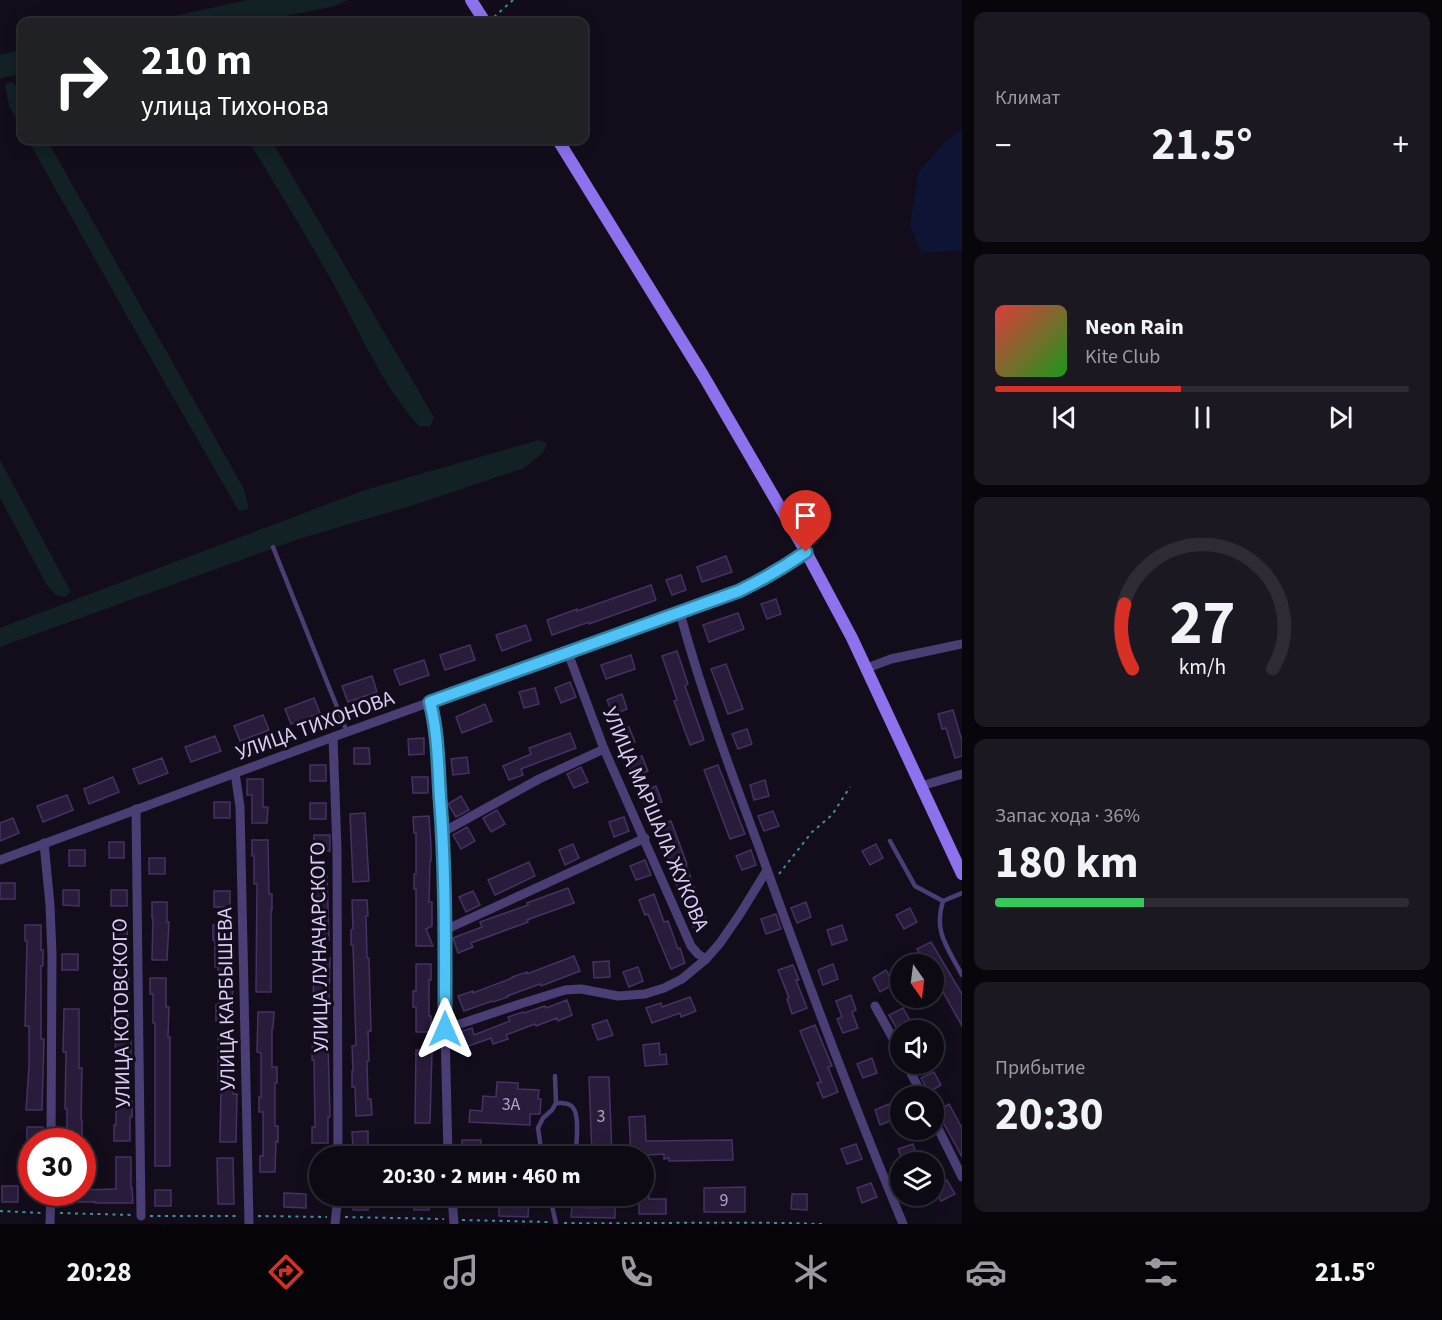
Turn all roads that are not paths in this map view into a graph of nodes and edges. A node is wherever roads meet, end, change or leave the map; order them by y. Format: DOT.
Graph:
graph roads {
  1 [pos="471,0"];
  2 [pos="483,18"];
  3 [pos="560,144"];
  4 [pos="273,547"];
  5 [pos="806,552"];
  6 [pos="680,613"];
  7 [pos="962,644"];
  8 [pos="568,653"];
  9 [pos="867,668"];
  10 [pos="430,702"];
  11 [pos="347,732"];
  12 [pos="333,737"];
  13 [pos="604,749"];
  14 [pos="235,773"];
  15 [pos="962,774"];
  16 [pos="921,786"];
  17 [pos="136,809"];
  18 [pos="443,832"];
  19 [pos="645,838"];
  20 [pos="890,841"];
  21 [pos="44,843"];
  22 [pos="0,860"];
  23 [pos="767,870"];
  24 [pos="962,874"];
  25 [pos="962,893"];
  26 [pos="943,901"];
  27 [pos="445,930"];
  28 [pos="706,959"];
  29 [pos="962,975"];
  30 [pos="875,1006"];
  31 [pos="445,1029"];
  32 [pos="890,1033"];
  33 [pos="555,1076"];
  34 [pos="556,1103"];
  35 [pos="51,1128"];
  36 [pos="944,1140"];
  37 [pos="339,1146"];
  38 [pos="448,1146"];
  39 [pos="541,1146"];
  40 [pos="576,1146"];
  41 [pos="962,1177"];
  42 [pos="51,1206"];
  43 [pos="337,1206"];
  44 [pos="453,1206"];
  45 [pos="552,1206"];
  46 [pos="141,1216"];
  47 [pos="249,1220"];
  48 [pos="336,1221"];
  49 [pos="454,1222"];
  50 [pos="556,1223"];
  51 [pos="50,1224"];
  52 [pos="903,1224"];
  1 -- 2 [label="main road"];
  3 -- 5 [label="main road"];
  4 -- 11 [label="lane"];
  5 -- 6 [label="street, УЛИЦА ТИХОНОВА"];
  5 -- 9 [label="main road"];
  6 -- 8 [label="street, УЛИЦА ТИХОНОВА"];
  6 -- 23 [label="street"];
  7 -- 9 [label="street"];
  8 -- 10 [label="street, УЛИЦА ТИХОНОВА"];
  8 -- 13 [label="street, УЛИЦА МАРШАЛА ЖУКОВА"];
  9 -- 16 [label="main road"];
  10 -- 11 [label="street, УЛИЦА ТИХОНОВА"];
  10 -- 18 [label="street"];
  11 -- 12 [label="street, УЛИЦА ТИХОНОВА"];
  12 -- 14 [label="street, УЛИЦА ТИХОНОВА"];
  12 -- 37 [label="street, УЛИЦА ЛУНАЧАРСКОГО"];
  13 -- 18 [label="street"];
  13 -- 19 [label="street, УЛИЦА МАРШАЛА ЖУКОВА"];
  14 -- 17 [label="street, УЛИЦА ТИХОНОВА"];
  14 -- 47 [label="street, УЛИЦА КАРБЫШЕВА"];
  15 -- 16 [label="street"];
  16 -- 24 [label="main road"];
  17 -- 21 [label="street, УЛИЦА ТИХОНОВА"];
  17 -- 46 [label="street, УЛИЦА КОТОВСКОГО"];
  18 -- 27 [label="street"];
  19 -- 27 [label="street"];
  19 -- 28 [label="street, УЛИЦА МАРШАЛА ЖУКОВА"];
  20 -- 26 [label="lane"];
  21 -- 22 [label="street, УЛИЦА ТИХОНОВА"];
  21 -- 35 [label="street"];
  23 -- 28 [label="street, УЛИЦА МАРШАЛА ЖУКОВА"];
  23 -- 52 [label="street"];
  25 -- 26 [label="lane"];
  26 -- 29 [label="lane"];
  27 -- 31 [label="street"];
  28 -- 31 [label="street"];
  30 -- 32 [label="street"];
  31 -- 38 [label="street"];
  33 -- 34 [label="lane"];
  34 -- 39 [label="lane"];
  34 -- 40 [label="lane"];
  36 -- 41 [label="street"];
  42 -- 51 [label="street"];
  43 -- 48 [label="street"];
  44 -- 49 [label="street"];
  45 -- 50 [label="lane"];
}
